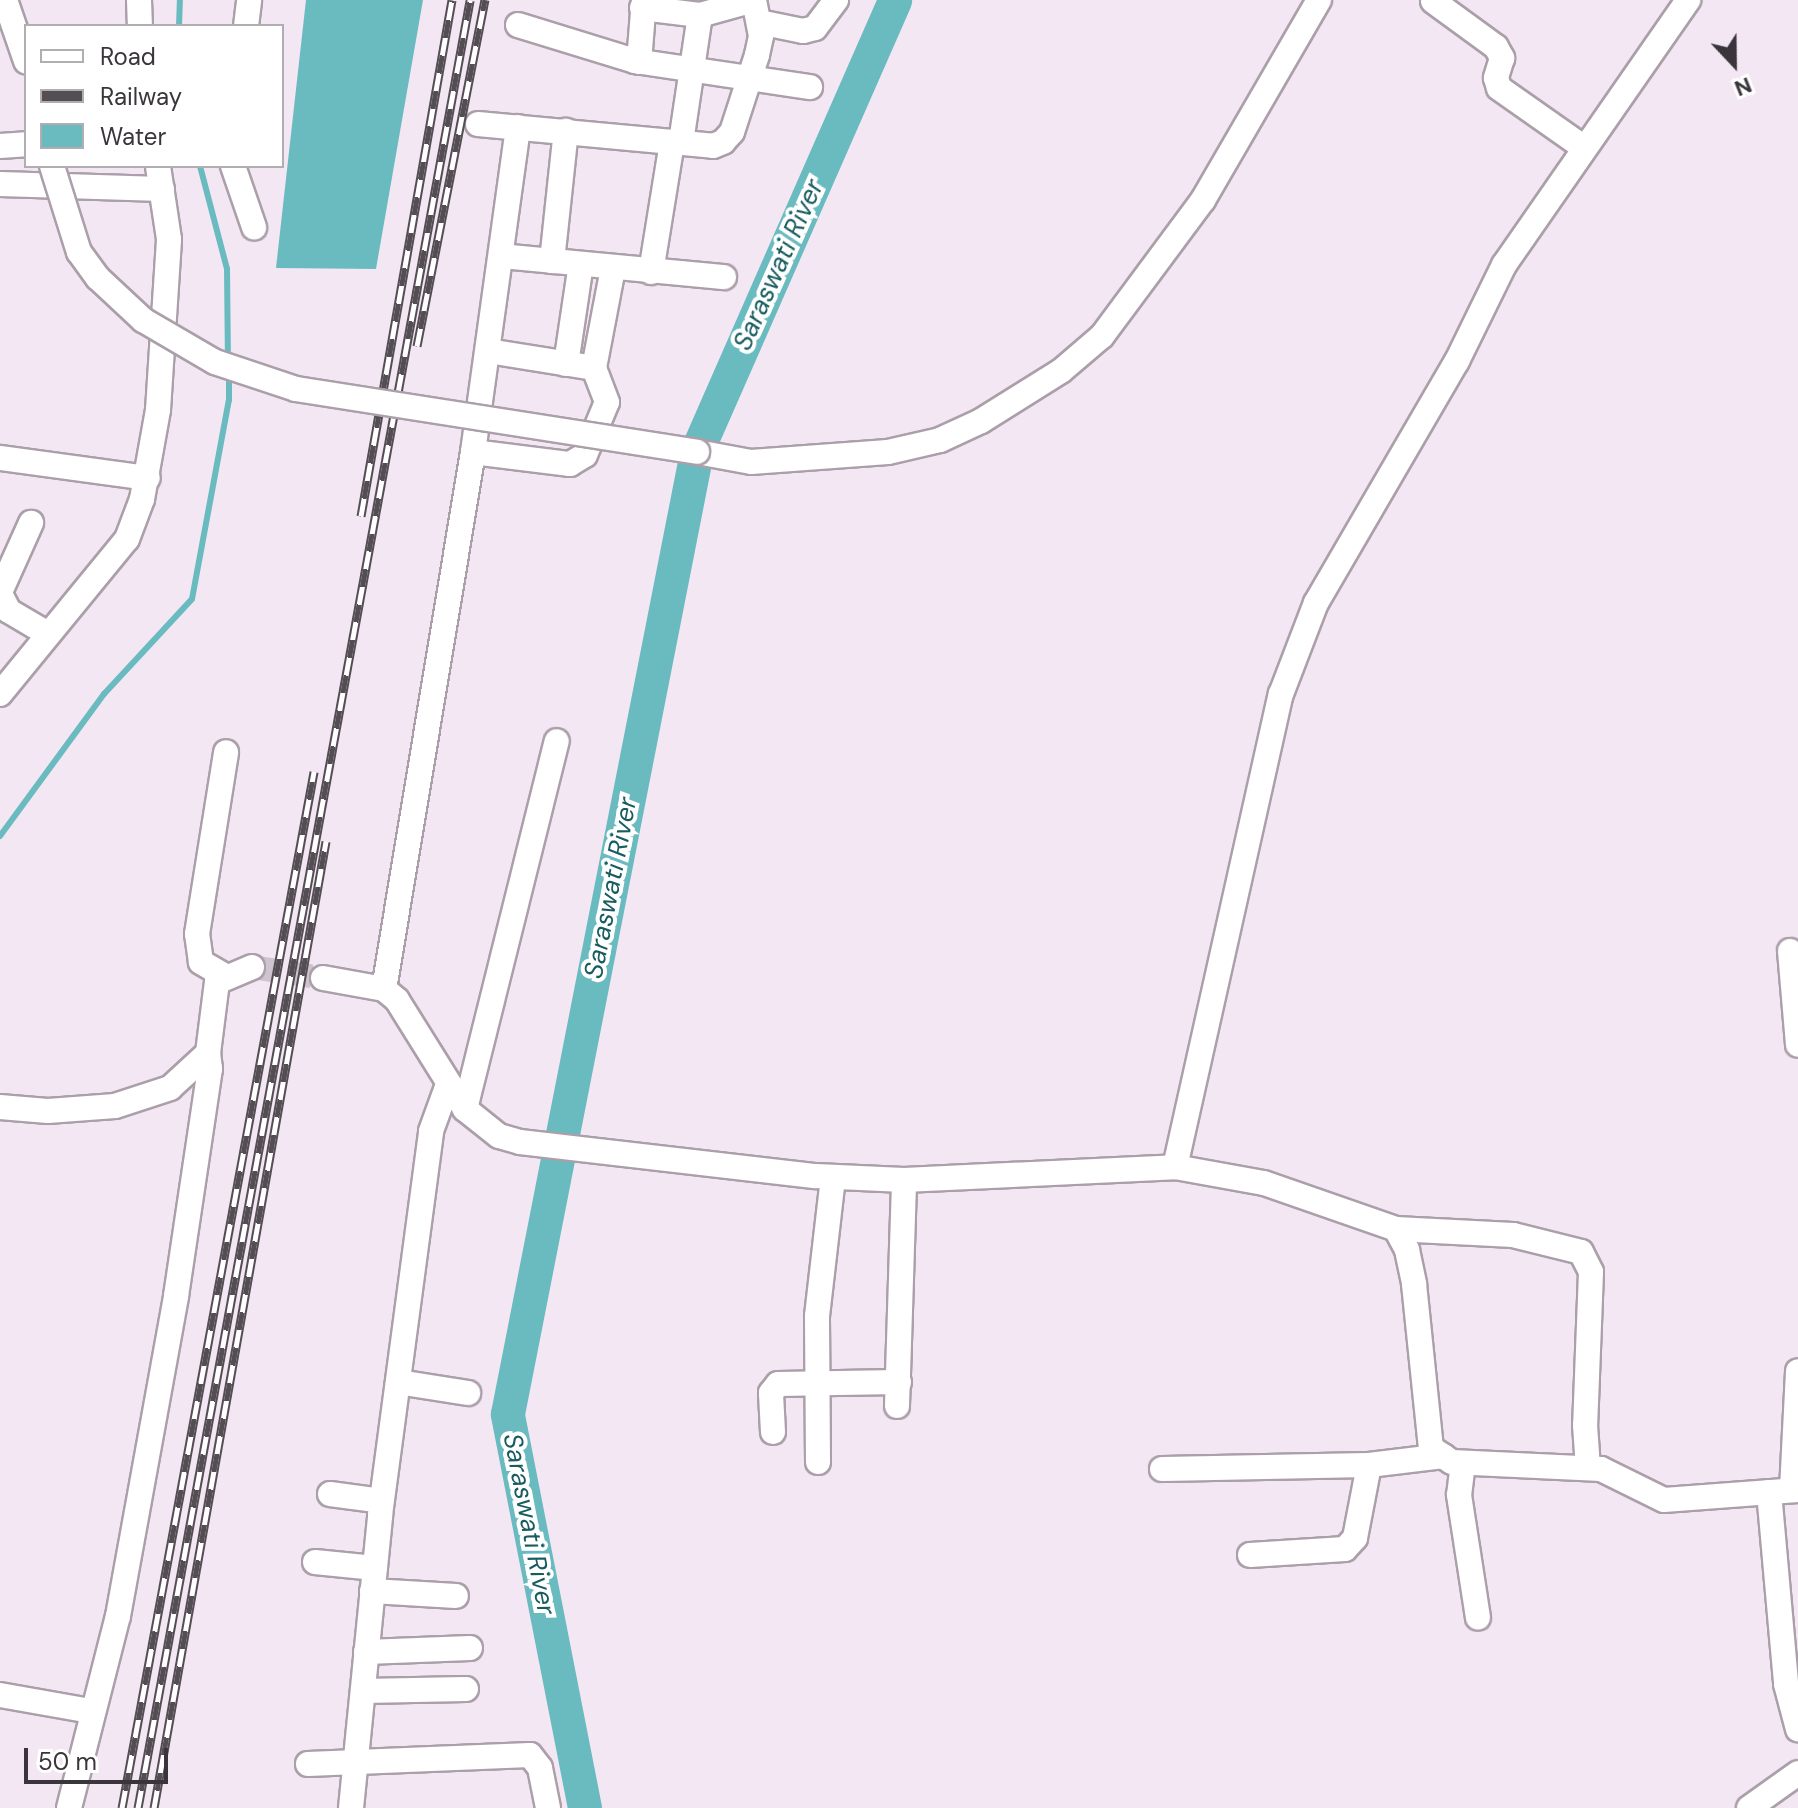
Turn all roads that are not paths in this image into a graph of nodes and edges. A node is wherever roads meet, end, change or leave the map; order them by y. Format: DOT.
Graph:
graph roads {
  1 [pos="5,0"];
  2 [pos="139,0"];
  3 [pos="249,0"];
  4 [pos="836,0"];
  5 [pos="1319,0"];
  6 [pos="1688,0"];
  7 [pos="1433,1"];
  8 [pos="643,4"];
  9 [pos="756,7"];
  10 [pos="700,15"];
  11 [pos="140,24"];
  12 [pos="246,24"];
  13 [pos="518,25"];
  14 [pos="24,55"];
  15 [pos="639,62"];
  16 [pos="694,70"];
  17 [pos="748,77"];
  18 [pos="810,87"];
  19 [pos="478,124"];
  20 [pos="518,127"];
  21 [pos="566,131"];
  22 [pos="677,142"];
  23 [pos="24,144"];
  24 [pos="0,146"];
  25 [pos="1583,147"];
  26 [pos="53,168"];
  27 [pos="234,168"];
  28 [pos="160,177"];
  29 [pos="0,184"];
  30 [pos="254,227"];
  31 [pos="501,256"];
  32 [pos="552,261"];
  33 [pos="581,264"];
  34 [pos="613,268"];
  35 [pos="651,272"];
  36 [pos="724,277"];
  37 [pos="488,351"];
  38 [pos="566,364"];
  39 [pos="594,368"];
  40 [pos="473,452"];
  41 [pos="0,458"];
  42 [pos="148,478"];
  43 [pos="31,523"];
  44 [pos="0,593"];
  45 [pos="48,634"];
  46 [pos="0,694"];
  47 [pos="557,741"];
  48 [pos="226,752"];
  49 [pos="1790,951"];
  50 [pos="252,967"];
  51 [pos="225,976"];
  52 [pos="323,978"];
  53 [pos="384,989"];
  54 [pos="1798,1045"];
  55 [pos="208,1053"];
  56 [pos="447,1087"];
  57 [pos="0,1107"];
  58 [pos="465,1109"];
  59 [pos="1175,1167"];
  60 [pos="833,1177"];
  61 [pos="904,1180"];
  62 [pos="1396,1229"];
  63 [pos="1798,1371"];
  64 [pos="398,1382"];
  65 [pos="899,1382"];
  66 [pos="817,1384"];
  67 [pos="468,1393"];
  68 [pos="897,1406"];
  69 [pos="773,1432"];
  70 [pos="1453,1460"];
  71 [pos="818,1462"];
  72 [pos="1369,1465"];
  73 [pos="1588,1468"];
  74 [pos="1162,1469"];
  75 [pos="1786,1491"];
  76 [pos="330,1494"];
  77 [pos="382,1501"];
  78 [pos="1250,1555"];
  79 [pos="315,1562"];
  80 [pos="373,1579"];
  81 [pos="456,1596"];
  82 [pos="1478,1618"];
  83 [pos="470,1648"];
  84 [pos="366,1652"];
  85 [pos="466,1689"];
  86 [pos="363,1691"];
  87 [pos="0,1695"];
  88 [pos="91,1711"];
  89 [pos="1798,1729"];
  90 [pos="358,1761"];
  91 [pos="308,1764"];
  92 [pos="1798,1773"];
  93 [pos="69,1808"];
  94 [pos="351,1808"];
  95 [pos="548,1808"];
  96 [pos="1749,1808"];
  1 -- 14 [label="street"];
  2 -- 11 [label="street"];
  3 -- 12 [label="street"];
  4 -- 9 [label="street"];
  5 -- 26 [label="street, bridge"];
  6 -- 25 [label="street"];
  7 -- 25 [label="street"];
  8 -- 10 [label="street"];
  8 -- 15 [label="street"];
  9 -- 10 [label="street"];
  9 -- 17 [label="street"];
  10 -- 16 [label="street"];
  13 -- 15 [label="street"];
  15 -- 16 [label="street"];
  16 -- 17 [label="street"];
  16 -- 22 [label="street"];
  17 -- 18 [label="street"];
  17 -- 22 [label="street"];
  19 -- 20 [label="street"];
  20 -- 21 [label="street"];
  20 -- 31 [label="street"];
  21 -- 22 [label="street"];
  21 -- 32 [label="street"];
  22 -- 35 [label="street"];
  23 -- 24 [label="street"];
  25 -- 59 [label="street"];
  27 -- 30 [label="street"];
  28 -- 29 [label="street"];
  28 -- 42 [label="street"];
  31 -- 32 [label="street"];
  31 -- 37 [label="street"];
  32 -- 33 [label="street"];
  33 -- 34 [label="street"];
  33 -- 38 [label="street"];
  34 -- 35 [label="street"];
  34 -- 39 [label="street"];
  35 -- 36 [label="street"];
  37 -- 38 [label="street"];
  37 -- 40 [label="street"];
  38 -- 39 [label="street"];
  39 -- 40 [label="street"];
  40 -- 53 [label="street"];
  41 -- 42 [label="street"];
  42 -- 45 [label="street"];
  43 -- 44 [label="street"];
  44 -- 45 [label="street"];
  45 -- 46 [label="street"];
  47 -- 58 [label="street"];
  48 -- 51 [label="street"];
  49 -- 54 [label="street"];
  50 -- 51 [label="street"];
  51 -- 55 [label="street"];
  52 -- 53 [label="street"];
  53 -- 56 [label="street"];
  55 -- 57 [label="street"];
  55 -- 88 [label="street"];
  56 -- 58 [label="street"];
  56 -- 64 [label="street"];
  58 -- 60 [label="street"];
  59 -- 61 [label="street"];
  59 -- 62 [label="street"];
  60 -- 61 [label="street"];
  60 -- 66 [label="street"];
  61 -- 65 [label="street"];
  62 -- 70 [label="street"];
  62 -- 73 [label="street"];
  63 -- 75 [label="street"];
  64 -- 67 [label="street"];
  64 -- 77 [label="street"];
  65 -- 66 [label="street"];
  65 -- 68 [label="street"];
  66 -- 69 [label="street"];
  66 -- 71 [label="street"];
  70 -- 72 [label="street"];
  70 -- 73 [label="street"];
  70 -- 82 [label="street"];
  72 -- 74 [label="street"];
  72 -- 78 [label="street"];
  73 -- 75 [label="street"];
  75 -- 89 [label="street"];
  76 -- 77 [label="street"];
  77 -- 80 [label="street"];
  79 -- 80 [label="street"];
  80 -- 81 [label="street"];
  80 -- 84 [label="street"];
  83 -- 84 [label="street"];
  84 -- 86 [label="street"];
  85 -- 86 [label="street"];
  86 -- 90 [label="street"];
  87 -- 88 [label="street"];
  88 -- 93 [label="street"];
  90 -- 91 [label="street"];
  90 -- 94 [label="street"];
  90 -- 95 [label="street"];
  92 -- 96 [label="street"];
}
